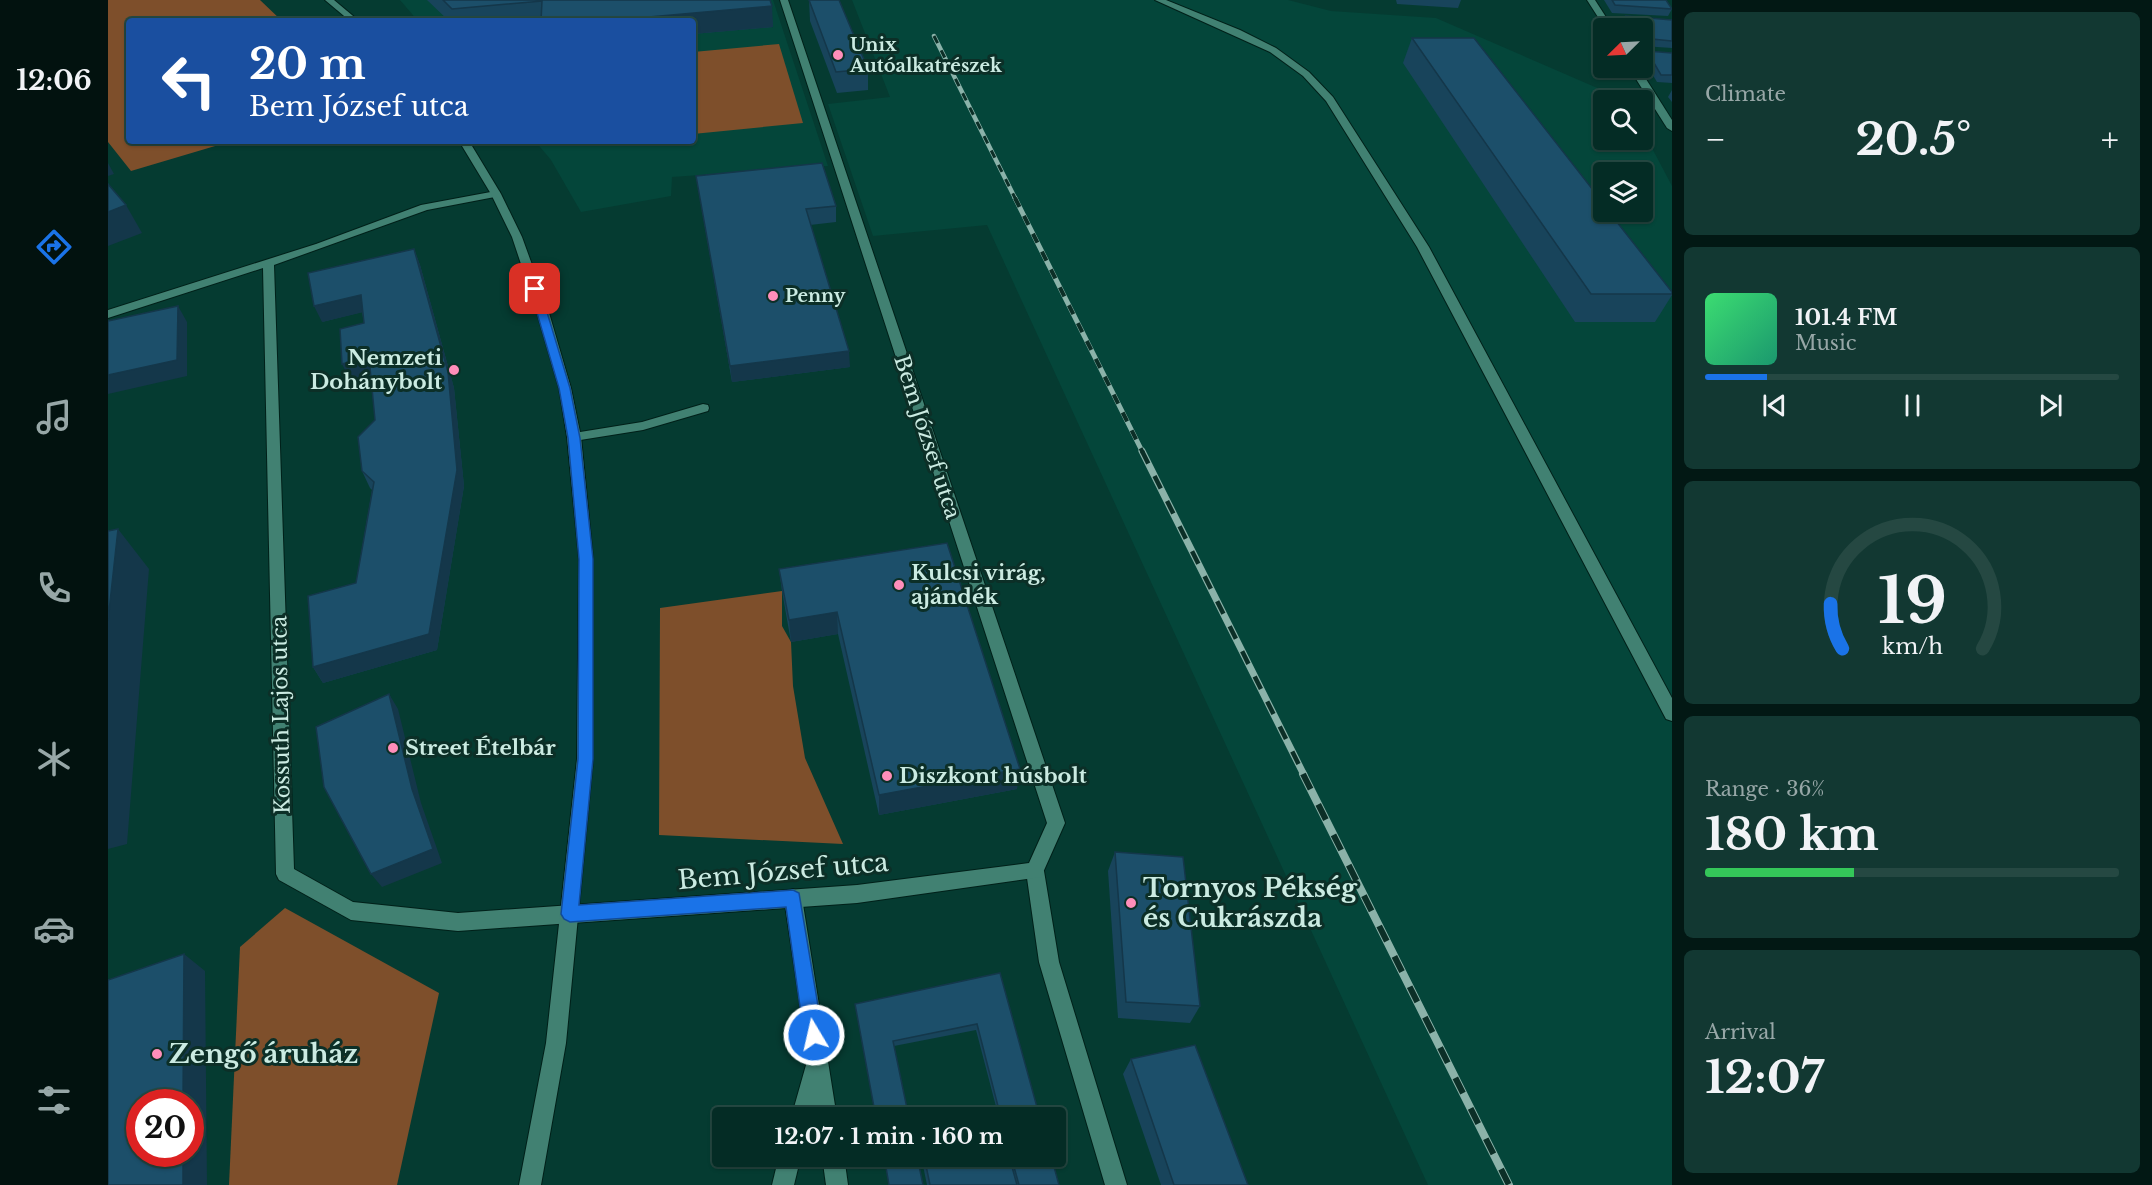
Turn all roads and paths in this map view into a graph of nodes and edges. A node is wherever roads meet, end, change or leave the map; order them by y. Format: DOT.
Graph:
graph roads {
  1 [pos="329,0"];
  2 [pos="784,0"];
  3 [pos="1158,0"];
  4 [pos="1591,0"];
  5 [pos="351,18"];
  6 [pos="1603,18"];
  7 [pos="1640,78"];
  8 [pos="1672,128"];
  9 [pos="466,144"];
  10 [pos="496,194"];
  11 [pos="268,261"];
  12 [pos="108,314"];
  13 [pos="704,408"];
  14 [pos="574,438"];
  15 [pos="1672,714"];
  16 [pos="1035,871"];
  17 [pos="793,898"];
  18 [pos="570,914"];
  19 [pos="817,1057"];
  20 [pos="804,1107"];
  21 [pos="825,1107"];
  22 [pos="787,1167"];
  23 [pos="835,1167"];
  24 [pos="530,1185"];
  25 [pos="783,1185"];
  26 [pos="837,1185"];
  27 [pos="1116,1185"];
  1 -- 5 [label="street"];
  2 -- 16 [label="street, Bem József utca"];
  3 -- 15 [label="street"];
  4 -- 6 [label="street"];
  7 -- 8 [label="street"];
  9 -- 10 [label="street"];
  10 -- 11 [label="street"];
  10 -- 14 [label="street"];
  11 -- 12 [label="street"];
  11 -- 18 [label="street, Kossuth Lajos utca"];
  13 -- 14 [label="street"];
  14 -- 18 [label="street"];
  16 -- 17 [label="street, Bem József utca"];
  16 -- 27 [label="street"];
  17 -- 18 [label="street, Bem József utca"];
  17 -- 19 [label="street"];
  18 -- 24 [label="street"];
  19 -- 20 [label="street"];
  19 -- 21 [label="street"];
  22 -- 25 [label="street"];
  23 -- 26 [label="street"];
}
